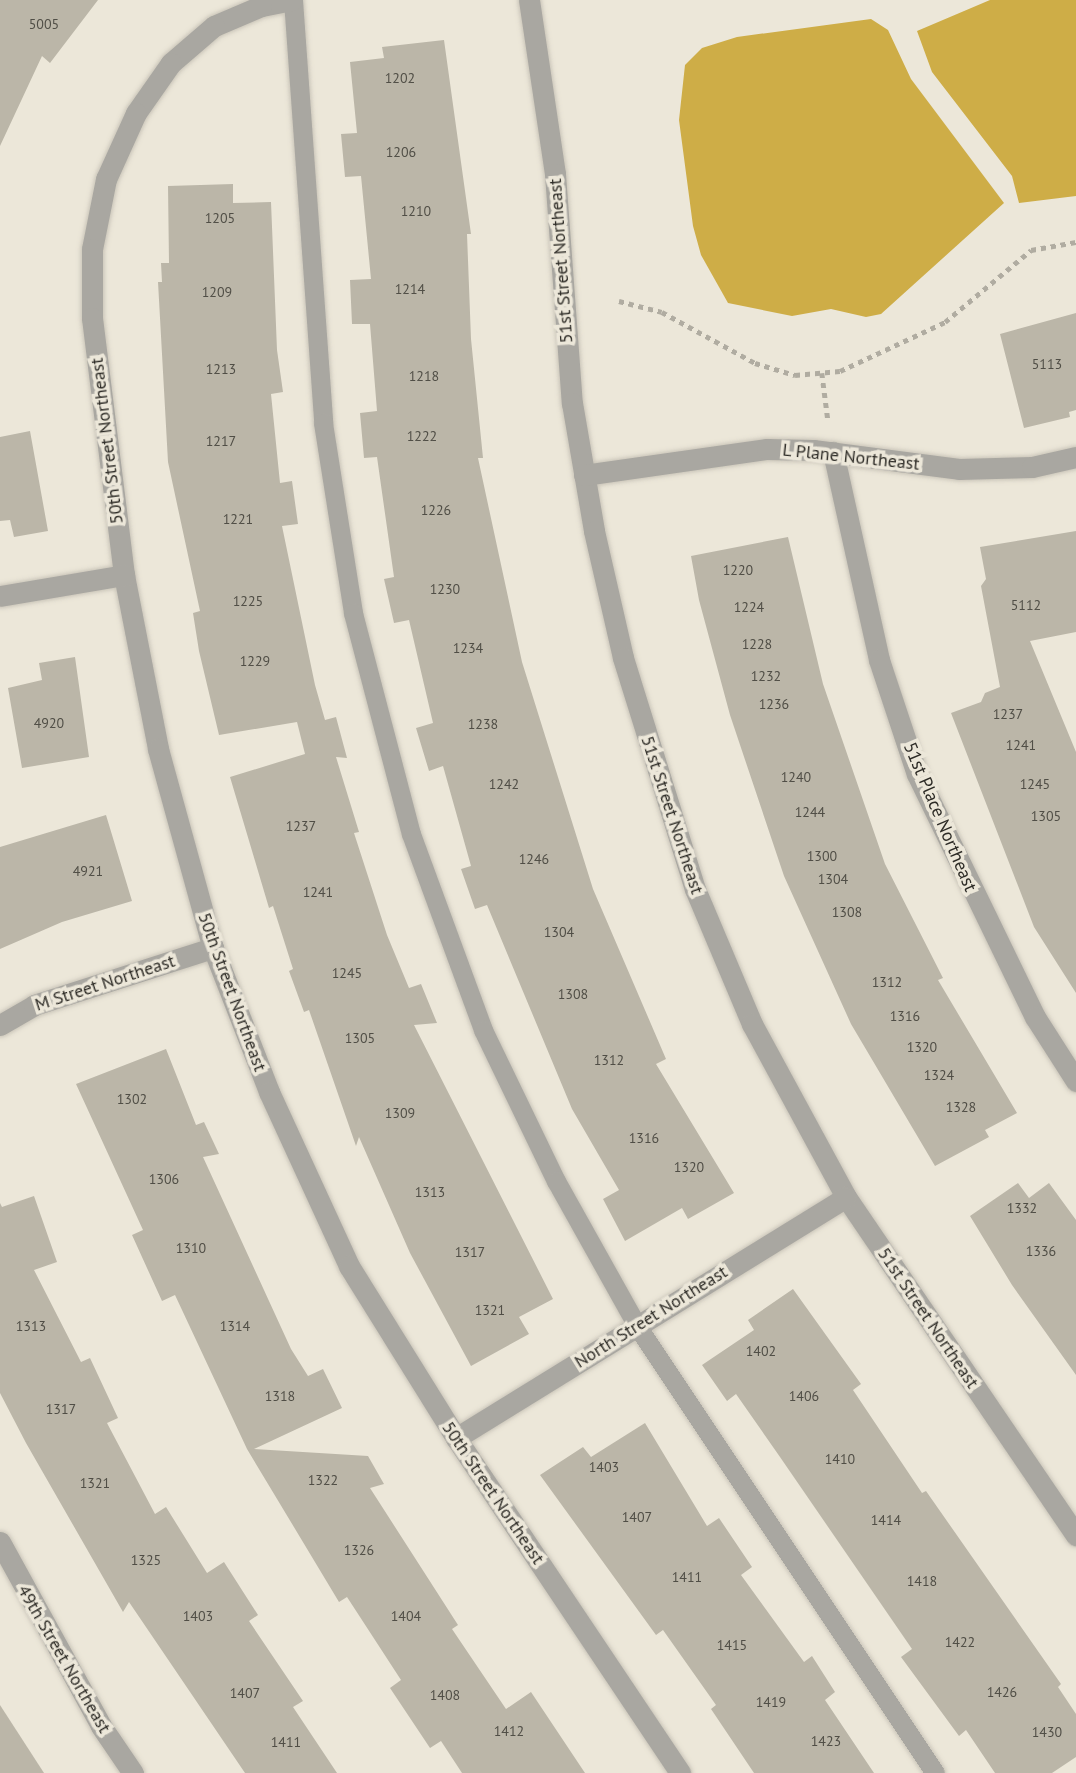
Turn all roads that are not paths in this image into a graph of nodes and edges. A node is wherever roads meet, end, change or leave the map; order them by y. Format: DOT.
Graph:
graph roads {
  1 [pos="292,0"];
  2 [pos="529,0"];
  3 [pos="833,452"];
  4 [pos="1076,457"];
  5 [pos="584,475"];
  6 [pos="124,575"];
  7 [pos="0,596"];
  8 [pos="213,948"];
  9 [pos="0,1025"];
  10 [pos="1076,1081"];
  11 [pos="846,1196"];
  12 [pos="637,1326"];
  13 [pos="456,1438"];
  14 [pos="1076,1535"];
  15 [pos="0,1542"];
  16 [pos="133,1773"];
  17 [pos="680,1773"];
  18 [pos="935,1773"];
  1 -- 6 [label="street, 50th Street Northeast"];
  1 -- 12 [label="lane"];
  2 -- 5 [label="street, 51st Street Northeast"];
  3 -- 4 [label="street, L Plane Northeast"];
  3 -- 5 [label="street, L Plane Northeast"];
  3 -- 10 [label="street, 51st Place Northeast"];
  5 -- 11 [label="street, 51st Street Northeast"];
  6 -- 7 [label="street"];
  6 -- 8 [label="street, 50th Street Northeast"];
  8 -- 9 [label="street, M Street Northeast"];
  8 -- 13 [label="street, 50th Street Northeast"];
  11 -- 12 [label="street, North Street Northeast"];
  11 -- 14 [label="street, 51st Street Northeast"];
  12 -- 13 [label="street, North Street Northeast"];
  12 -- 18 [label="lane"];
  13 -- 17 [label="street, 50th Street Northeast"];
  15 -- 16 [label="street, 49th Street Northeast"];
}
